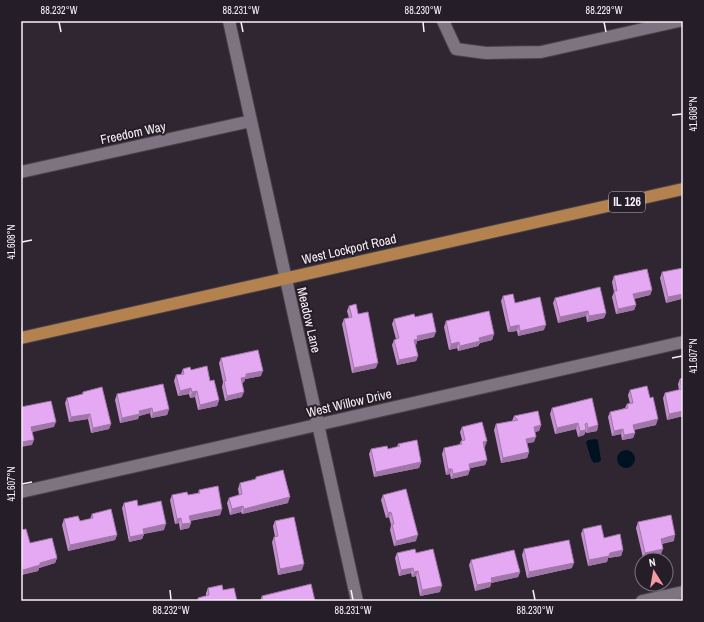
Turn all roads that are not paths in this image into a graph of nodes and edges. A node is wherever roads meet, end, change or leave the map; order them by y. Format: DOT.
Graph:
graph roads {
  1 [pos="229,21"];
  2 [pos="443,21"];
  3 [pos="679,21"];
  4 [pos="251,121"];
  5 [pos="21,172"];
  6 [pos="683,189"];
  7 [pos="285,278"];
  8 [pos="21,338"];
  9 [pos="683,342"];
  10 [pos="318,425"];
  11 [pos="21,492"];
  12 [pos="683,592"];
  13 [pos="357,601"];
  14 [pos="642,601"];
  1 -- 4 [label="street, Meadow Lane"];
  2 -- 3 [label="street"];
  4 -- 5 [label="street, Freedom Way"];
  4 -- 7 [label="street, Meadow Lane"];
  6 -- 7 [label="main road, West Lockport Road / IL 126"];
  7 -- 8 [label="main road, West Lockport Road"];
  7 -- 10 [label="street, Meadow Lane"];
  9 -- 10 [label="street, West Willow Drive"];
  10 -- 11 [label="street, West Willow Drive"];
  10 -- 13 [label="street, Meadow Lane"];
  12 -- 14 [label="street"];
}
